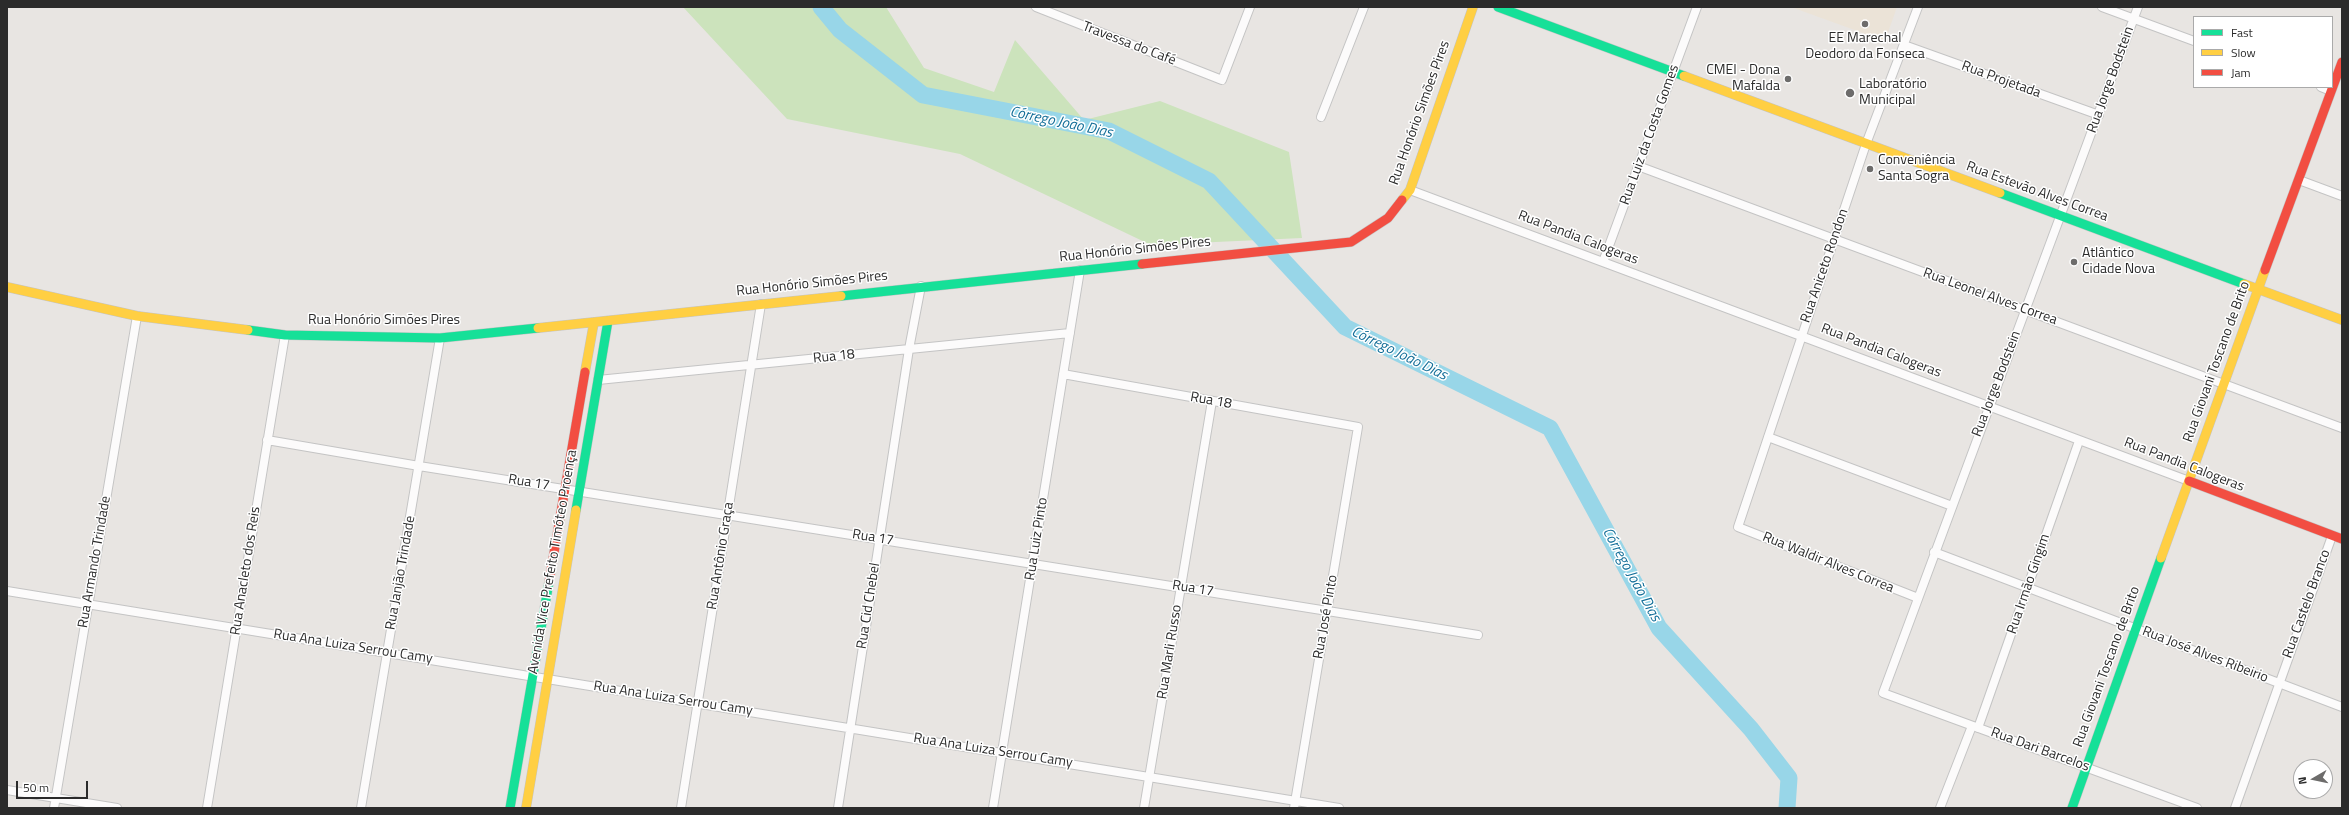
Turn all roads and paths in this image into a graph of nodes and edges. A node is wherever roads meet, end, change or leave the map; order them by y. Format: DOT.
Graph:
graph roads {
  1 [pos="1036,7"];
  2 [pos="1250,7"];
  3 [pos="1364,7"];
  4 [pos="1473,7"];
  5 [pos="1498,7"];
  6 [pos="1697,7"];
  7 [pos="1918,7"];
  8 [pos="2102,7"];
  9 [pos="2138,7"];
  10 [pos="2134,19"];
  11 [pos="2193,41"];
  12 [pos="1904,45"];
  13 [pos="2342,62"];
  14 [pos="1673,72"];
  15 [pos="2339,79"];
  16 [pos="2324,88"];
  17 [pos="2331,91"];
  18 [pos="2098,115"];
  19 [pos="1321,117"];
  20 [pos="1866,144"];
  21 [pos="1638,166"];
  22 [pos="2299,180"];
  23 [pos="1410,190"];
  24 [pos="2342,196"];
  25 [pos="2061,216"];
  26 [pos="1834,239"];
  27 [pos="1603,262"];
  28 [pos="1080,270"];
  29 [pos="921,286"];
  30 [pos="7,287"];
  31 [pos="2259,290"];
  32 [pos="761,304"];
  33 [pos="2025,310"];
  34 [pos="137,316"];
  35 [pos="2342,320"];
  36 [pos="608,321"];
  37 [pos="594,322"];
  38 [pos="1070,333"];
  39 [pos="285,335"];
  40 [pos="1802,337"];
  41 [pos="440,338"];
  42 [pos="909,349"];
  43 [pos="751,365"];
  44 [pos="1063,374"];
  45 [pos="598,380"];
  46 [pos="2223,383"];
  47 [pos="1212,401"];
  48 [pos="1988,406"];
  49 [pos="1358,427"];
  50 [pos="2342,428"];
  51 [pos="1768,437"];
  52 [pos="268,440"];
  53 [pos="2079,440"];
  54 [pos="419,466"];
  55 [pos="2189,481"];
  56 [pos="565,489"];
  57 [pos="580,491"];
  58 [pos="1952,506"];
  59 [pos="728,515"];
  60 [pos="1738,527"];
  61 [pos="2332,536"];
  62 [pos="880,539"];
  63 [pos="2342,539"];
  64 [pos="1934,552"];
  65 [pos="1033,564"];
  66 [pos="1180,587"];
  67 [pos="2028,588"];
  68 [pos="7,591"];
  69 [pos="1918,598"];
  70 [pos="88,604"];
  71 [pos="1327,611"];
  72 [pos="236,628"];
  73 [pos="2135,629"];
  74 [pos="1478,635"];
  75 [pos="387,653"];
  76 [pos="532,676"];
  77 [pos="548,679"];
  78 [pos="2279,683"];
  79 [pos="1882,693"];
  80 [pos="697,703"];
  81 [pos="2342,707"];
  82 [pos="1975,727"];
  83 [pos="851,728"];
  84 [pos="1002,753"];
  85 [pos="2086,767"];
  86 [pos="1149,777"];
  87 [pos="7,790"];
  88 [pos="56,798"];
  89 [pos="1295,804"];
  90 [pos="54,808"];
  91 [pos="117,808"];
  92 [pos="207,808"];
  93 [pos="361,808"];
  94 [pos="510,808"];
  95 [pos="526,808"];
  96 [pos="681,808"];
  97 [pos="838,808"];
  98 [pos="993,808"];
  99 [pos="1144,808"];
  100 [pos="1339,808"];
  101 [pos="1940,808"];
  102 [pos="2072,808"];
  103 [pos="2197,808"];
  104 [pos="2235,808"];
  1 -- 2 [label="street, Travessa do Café"];
  3 -- 19 [label="street"];
  4 -- 23 [label="main road, Rua Honório Simões Pires"];
  5 -- 14 [label="main road, Rua Estevão Alves Correa"];
  6 -- 14 [label="street, Rua Luiz da Costa Gomes"];
  7 -- 12 [label="street, Rua Aniceto Rondon"];
  8 -- 10 [label="street"];
  9 -- 10 [label="street, Rua Jorge Bodstein"];
  10 -- 11 [label="street"];
  10 -- 18 [label="street, Rua Jorge Bodstein"];
  12 -- 18 [label="street, Rua Projetada"];
  12 -- 20 [label="street, Rua Aniceto Rondon"];
  13 -- 15 [label="main road, Rua Giovani Toscano de Brito"];
  14 -- 20 [label="main road, Rua Estevão Alves Correa"];
  14 -- 21 [label="street, Rua Luiz da Costa Gomes"];
  15 -- 17 [label="main road, Rua Giovani Toscano de Brito"];
  16 -- 17 [label="street"];
  17 -- 22 [label="main road, Rua Giovani Toscano de Brito"];
  18 -- 25 [label="street, Rua Jorge Bodstein"];
  20 -- 25 [label="main road, Rua Estevão Alves Correa"];
  20 -- 26 [label="street, Rua Aniceto Rondon"];
  21 -- 26 [label="street, Rua Leonel Alves Correa"];
  21 -- 27 [label="street, Rua Luiz da Costa Gomes"];
  22 -- 24 [label="street"];
  22 -- 31 [label="main road, Rua Giovani Toscano de Brito"];
  23 -- 27 [label="street, Rua Pandia Calogeras"];
  23 -- 28 [label="main road, Rua Honório Simões Pires"];
  25 -- 31 [label="main road, Rua Estevão Alves Correa"];
  25 -- 33 [label="street, Rua Jorge Bodstein"];
  26 -- 33 [label="street, Rua Leonel Alves Correa"];
  26 -- 40 [label="street, Rua Aniceto Rondon"];
  27 -- 40 [label="street, Rua Pandia Calogeras"];
  28 -- 29 [label="main road, Rua Honório Simões Pires"];
  28 -- 38 [label="street, Rua Luiz Pinto"];
  29 -- 32 [label="main road, Rua Honório Simões Pires"];
  29 -- 42 [label="street, Rua Cid Chebel"];
  30 -- 34 [label="main road, Rua Honório Simões Pires"];
  31 -- 35 [label="main road, Rua Estevão Alves Correa"];
  31 -- 46 [label="main road, Rua Giovani Toscano de Brito"];
  32 -- 36 [label="main road, Rua Honório Simões Pires"];
  32 -- 43 [label="street, Rua Antônio Graça"];
  33 -- 46 [label="street, Rua Leonel Alves Correa"];
  33 -- 48 [label="street, Rua Jorge Bodstein"];
  34 -- 39 [label="main road, Rua Honório Simões Pires"];
  34 -- 70 [label="street, Rua Armando Trindade"];
  36 -- 37 [label="main road, Rua Honório Simões Pires"];
  36 -- 45 [label="main road, Avenida Vice Prefeito Timóteo Proença"];
  37 -- 41 [label="main road, Rua Honório Simões Pires"];
  37 -- 56 [label="main road, Avenida Vice Prefeito Timóteo Proença"];
  38 -- 42 [label="street, Rua 18"];
  38 -- 44 [label="street, Rua Luiz Pinto"];
  39 -- 41 [label="main road, Rua Honório Simões Pires"];
  39 -- 52 [label="street, Rua Anacleto dos Reis"];
  40 -- 48 [label="street, Rua Pandia Calogeras"];
  40 -- 51 [label="street, Rua Aniceto Rondon"];
  41 -- 54 [label="street, Rua Janjão Trindade"];
  42 -- 43 [label="street, Rua 18"];
  42 -- 62 [label="street, Rua Cid Chebel"];
  43 -- 45 [label="street, Rua 18"];
  43 -- 59 [label="street, Rua Antônio Graça"];
  44 -- 47 [label="street, Rua 18"];
  44 -- 65 [label="street, Rua Luiz Pinto"];
  45 -- 57 [label="main road, Avenida Vice Prefeito Timóteo Proença"];
  46 -- 50 [label="street, Rua Leonel Alves Correa"];
  46 -- 55 [label="main road, Rua Giovani Toscano de Brito"];
  47 -- 49 [label="street, Rua 18"];
  47 -- 66 [label="street, Rua Marli Russo"];
  48 -- 53 [label="street, Rua Pandia Calogeras"];
  48 -- 58 [label="street, Rua Jorge Bodstein"];
  49 -- 71 [label="street, Rua José Pinto"];
  51 -- 58 [label="street"];
  51 -- 60 [label="street, Rua Aniceto Rondon"];
  52 -- 54 [label="street, Rua 17"];
  52 -- 72 [label="street, Rua Anacleto dos Reis"];
  53 -- 55 [label="street, Rua Pandia Calogeras"];
  53 -- 67 [label="street, Rua Irmão Gingim"];
  54 -- 56 [label="street, Rua 17"];
  54 -- 75 [label="street, Rua Janjão Trindade"];
  55 -- 61 [label="main road, Rua Pandia Calogeras"];
  55 -- 73 [label="main road, Rua Giovani Toscano de Brito"];
  56 -- 57 [label="street, Rua 17"];
  56 -- 76 [label="main road, Avenida Vice Prefeito Timóteo Proença"];
  57 -- 59 [label="street, Rua 17"];
  57 -- 77 [label="main road, Avenida Vice Prefeito Timóteo Proença"];
  58 -- 64 [label="street, Rua Jorge Bodstein"];
  59 -- 62 [label="street, Rua 17"];
  59 -- 80 [label="street, Rua Antônio Graça"];
  60 -- 69 [label="street, Rua Waldir Alves Correa"];
  61 -- 63 [label="main road, Rua Pandia Calogeras"];
  61 -- 78 [label="street, Rua Castelo Branco"];
  62 -- 65 [label="street, Rua 17"];
  62 -- 83 [label="street, Rua Cid Chebel"];
  64 -- 67 [label="street, Rua José Alves Ribeirio"];
  64 -- 69 [label="street, Rua Jorge Bodstein"];
  65 -- 66 [label="street, Rua 17"];
  65 -- 84 [label="street, Rua Luiz Pinto"];
  66 -- 71 [label="street, Rua 17"];
  66 -- 86 [label="street, Rua Marli Russo"];
  67 -- 73 [label="street, Rua José Alves Ribeirio"];
  67 -- 82 [label="street, Rua Irmão Gingim"];
  68 -- 70 [label="street, Rua Ana Luiza Serrou Camy"];
  69 -- 79 [label="street, Rua Jorge Bodstein"];
  70 -- 72 [label="street, Rua Ana Luiza Serrou Camy"];
  70 -- 88 [label="street, Rua Armando Trindade"];
  71 -- 74 [label="street, Rua 17"];
  71 -- 89 [label="street, Rua José Pinto"];
  72 -- 75 [label="street, Rua Ana Luiza Serrou Camy"];
  72 -- 92 [label="street, Rua Anacleto dos Reis"];
  73 -- 78 [label="street, Rua José Alves Ribeirio"];
  73 -- 85 [label="main road, Rua Giovani Toscano de Brito"];
  75 -- 76 [label="street, Rua Ana Luiza Serrou Camy"];
  75 -- 93 [label="street, Rua Janjão Trindade"];
  76 -- 77 [label="street, Rua Ana Luiza Serrou Camy"];
  76 -- 94 [label="main road, Avenida Vice Prefeito Timóteo Proença"];
  77 -- 80 [label="street, Rua Ana Luiza Serrou Camy"];
  77 -- 95 [label="main road, Avenida Vice Prefeito Timóteo Proença"];
  78 -- 81 [label="street, Rua José Alves Ribeirio"];
  78 -- 104 [label="street, Rua Castelo Branco"];
  79 -- 82 [label="street, Rua Dari Barcelos"];
  80 -- 83 [label="street, Rua Ana Luiza Serrou Camy"];
  80 -- 96 [label="street, Rua Antônio Graça"];
  82 -- 85 [label="street, Rua Dari Barcelos"];
  82 -- 101 [label="street, Rua Irmão Gingim"];
  83 -- 84 [label="street, Rua Ana Luiza Serrou Camy"];
  83 -- 97 [label="street, Rua Cid Chebel"];
  84 -- 86 [label="street, Rua Ana Luiza Serrou Camy"];
  84 -- 98 [label="street, Rua Luiz Pinto"];
  85 -- 102 [label="main road, Rua Giovani Toscano de Brito"];
  85 -- 103 [label="street, Rua Dari Barcelos"];
  86 -- 89 [label="street, Rua Ana Luiza Serrou Camy"];
  86 -- 99 [label="street, Rua Marli Russo"];
  87 -- 88 [label="street"];
  88 -- 90 [label="street, Rua Armando Trindade"];
  88 -- 91 [label="street"];
  89 -- 100 [label="street, Rua Ana Luiza Serrou Camy"];
}
